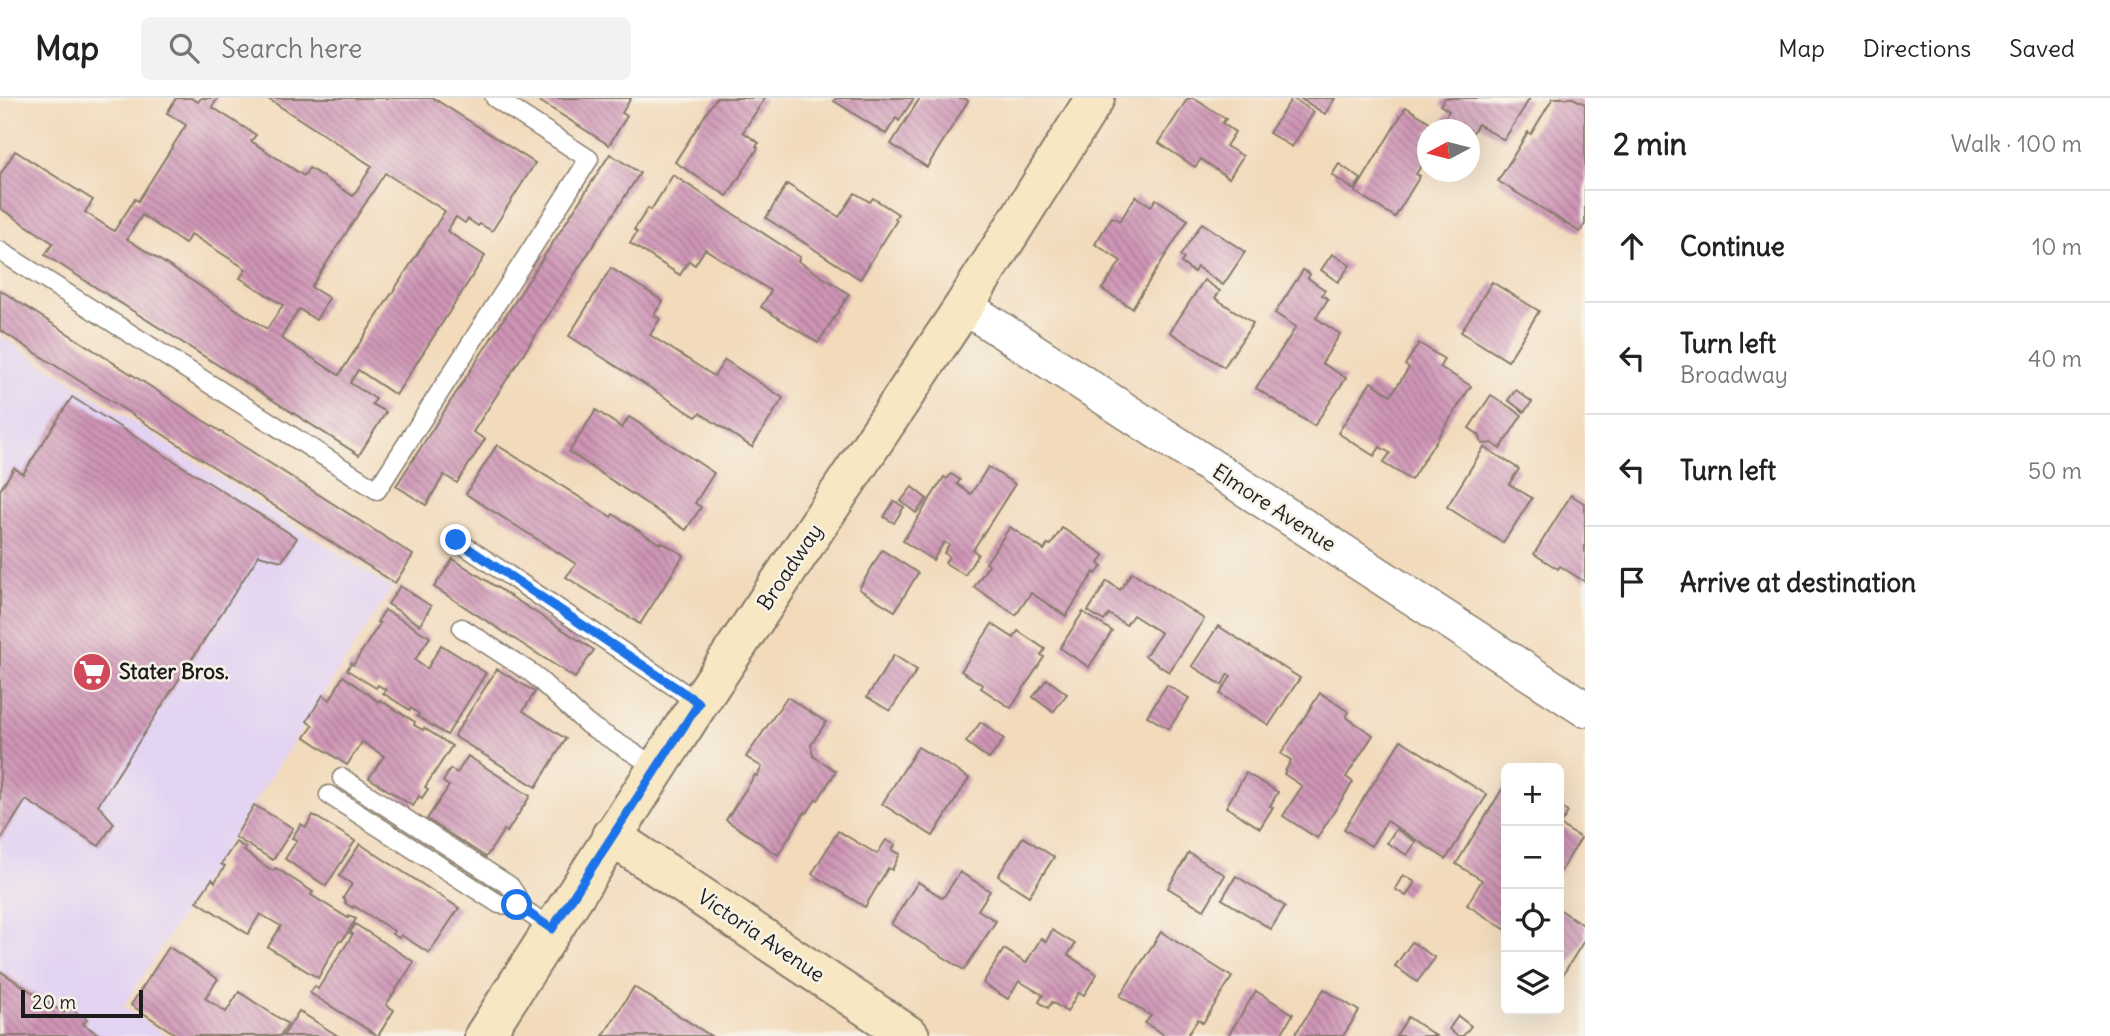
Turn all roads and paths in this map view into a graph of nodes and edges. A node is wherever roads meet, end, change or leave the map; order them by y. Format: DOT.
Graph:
graph roads {
  1 [pos="495,98"];
  2 [pos="1095,98"];
  3 [pos="0,251"];
  4 [pos="964,306"];
  5 [pos="456,540"];
  6 [pos="462,628"];
  7 [pos="699,703"];
  8 [pos="1585,709"];
  9 [pos="659,769"];
  10 [pos="342,778"];
  11 [pos="329,794"];
  12 [pos="611,836"];
  13 [pos="517,905"];
  14 [pos="552,929"];
  15 [pos="484,1036"];
  16 [pos="910,1036"];
  1 -- 3 [label="lane"];
  2 -- 4 [label="street, Broadway"];
  4 -- 7 [label="street, Broadway"];
  4 -- 8 [label="street, Elmore Avenue"];
  5 -- 7 [label="lane"];
  6 -- 9 [label="lane"];
  7 -- 9 [label="street, Broadway"];
  9 -- 12 [label="street, Broadway"];
  10 -- 13 [label="lane"];
  11 -- 13 [label="lane"];
  12 -- 14 [label="street, Broadway"];
  12 -- 16 [label="street, Victoria Avenue"];
  13 -- 14 [label="lane"];
  14 -- 15 [label="street, Broadway"];
}
